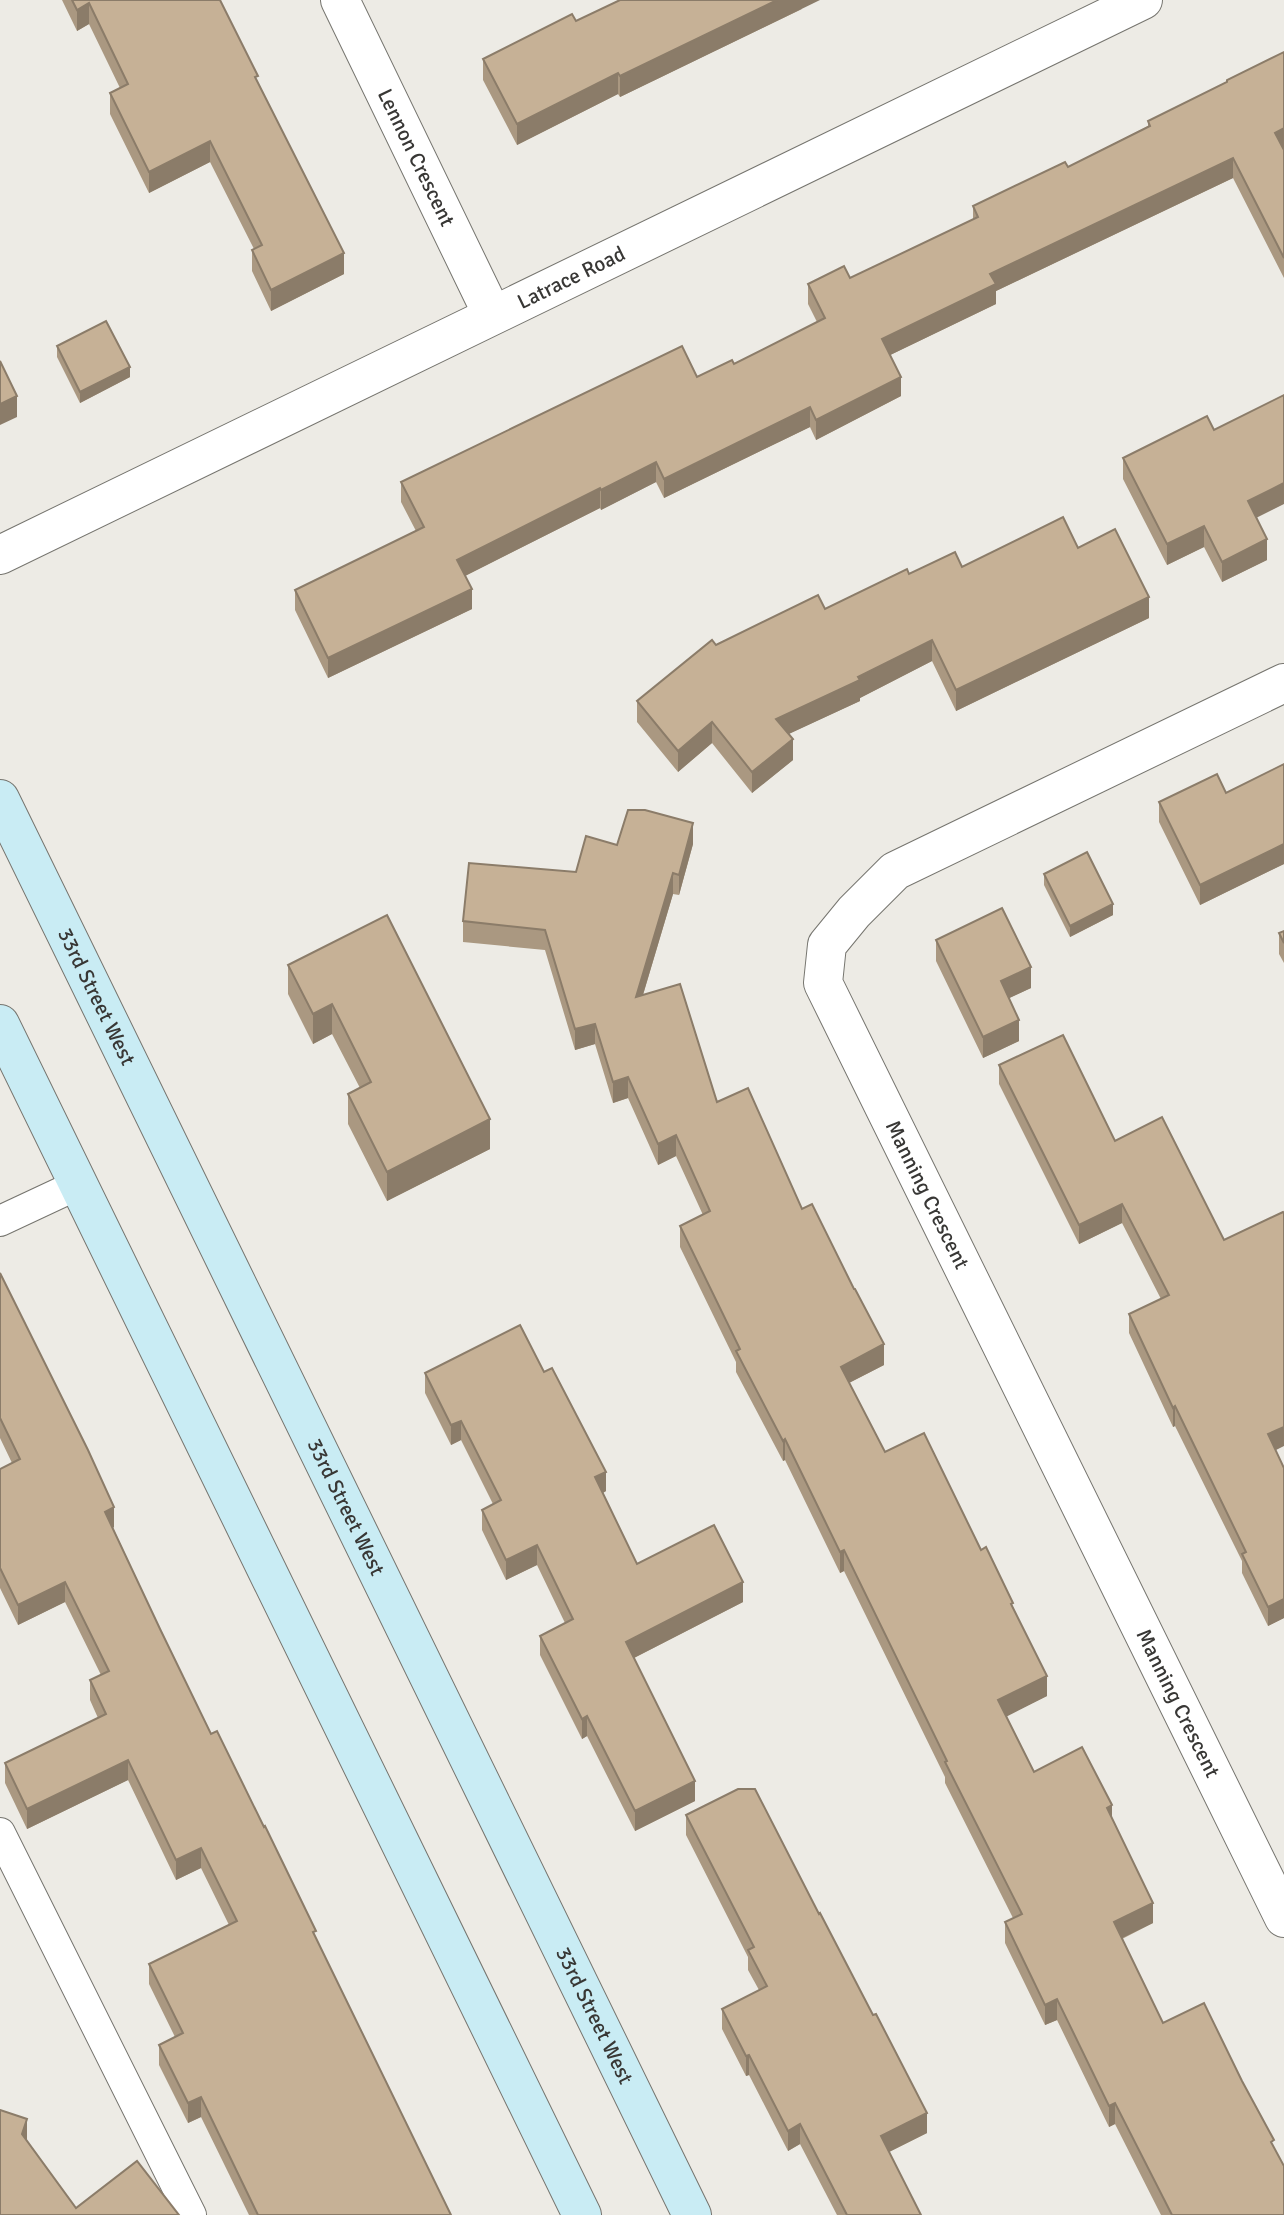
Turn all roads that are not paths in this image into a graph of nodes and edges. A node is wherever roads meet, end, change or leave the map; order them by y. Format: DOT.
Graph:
graph roads {
  1 [pos="340,0"];
  2 [pos="1143,0"];
  3 [pos="492,314"];
  4 [pos="0,555"];
  5 [pos="1284,683"];
  6 [pos="0,799"];
  7 [pos="0,1024"];
  8 [pos="79,1184"];
  9 [pos="0,1221"];
  10 [pos="0,1833"];
  11 [pos="8,1871"];
  12 [pos="1284,1918"];
  13 [pos="191,2215"];
  14 [pos="582,2215"];
  15 [pos="692,2215"];
  1 -- 3 [label="street, Lennon Crescent"];
  2 -- 3 [label="street, Latrace Road"];
  3 -- 4 [label="street, Latrace Road"];
  5 -- 12 [label="street, Manning Crescent"];
  6 -- 15 [label="main road, 33rd Street West"];
  7 -- 8 [label="main road"];
  8 -- 9 [label="lane"];
  8 -- 14 [label="main road"];
  10 -- 11 [label="lane"];
  11 -- 13 [label="lane"];
}
